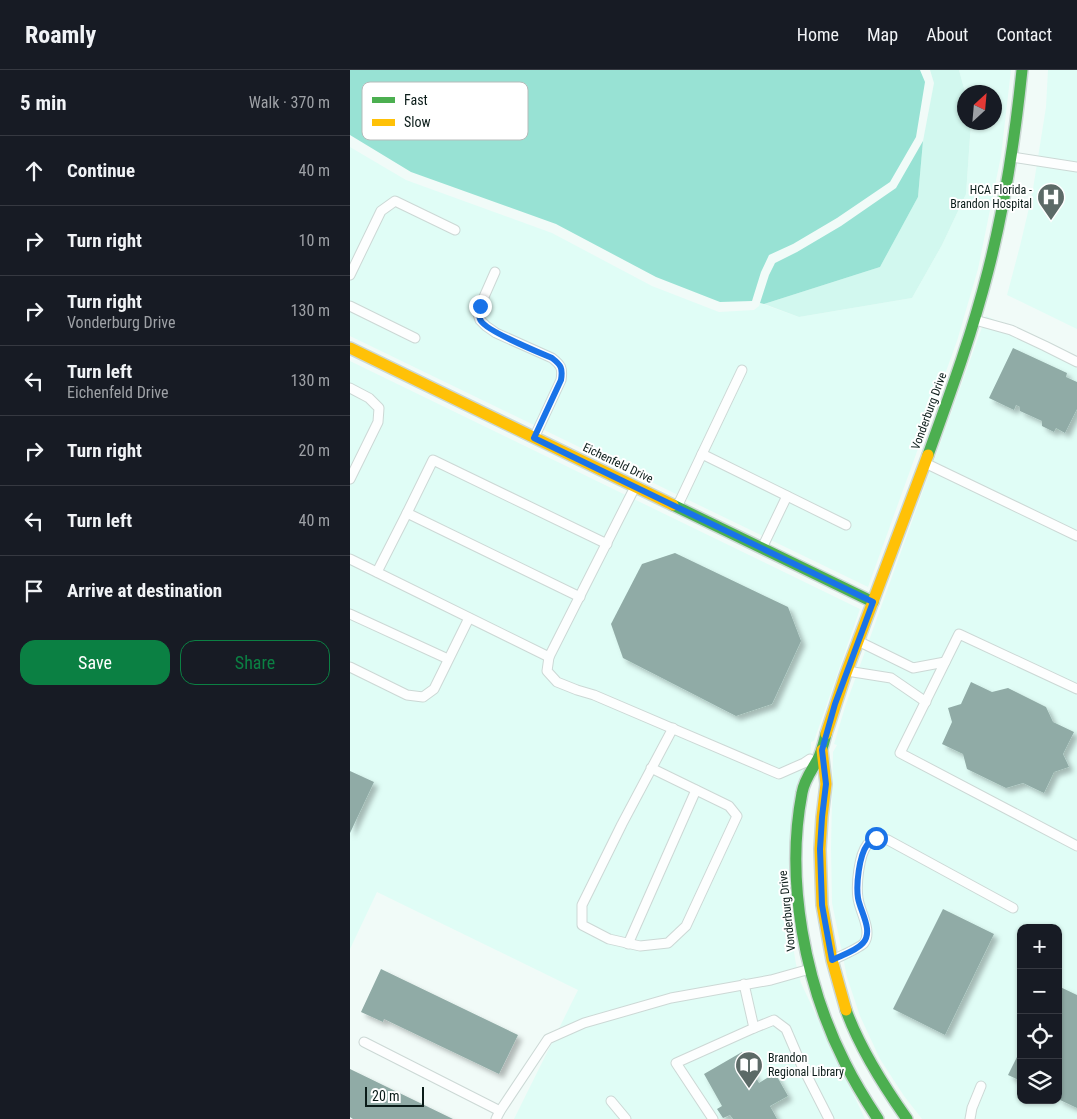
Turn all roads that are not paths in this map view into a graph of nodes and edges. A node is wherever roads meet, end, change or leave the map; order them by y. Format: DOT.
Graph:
graph roads {
  1 [pos="1022,70"];
  2 [pos="1012,157"];
  3 [pos="1077,167"];
  4 [pos="455,230"];
  5 [pos="496,272"];
  6 [pos="350,275"];
  7 [pos="350,306"];
  8 [pos="974,319"];
  9 [pos="415,338"];
  10 [pos="350,348"];
  11 [pos="1077,362"];
  12 [pos="742,370"];
  13 [pos="350,388"];
  14 [pos="534,438"];
  15 [pos="702,454"];
  16 [pos="925,463"];
  17 [pos="350,479"];
  18 [pos="635,487"];
  19 [pos="787,496"];
  20 [pos="676,507"];
  21 [pos="407,513"];
  22 [pos="846,525"];
  23 [pos="1077,536"];
  24 [pos="607,544"];
  25 [pos="762,548"];
  26 [pos="350,559"];
  27 [pos="377,572"];
  28 [pos="580,597"];
  29 [pos="873,602"];
  30 [pos="350,614"];
  31 [pos="469,618"];
  32 [pos="858,641"];
  33 [pos="549,657"];
  34 [pos="448,659"];
  35 [pos="945,662"];
  36 [pos="350,667"];
  37 [pos="847,671"];
  38 [pos="1077,689"];
  39 [pos="926,702"];
  40 [pos="673,728"];
  41 [pos="822,750"];
  42 [pos="652,768"];
  43 [pos="696,790"];
  44 [pos="1077,846"];
  45 [pos="1014,908"];
  46 [pos="628,944"];
  47 [pos="821,965"];
  48 [pos="744,984"];
  49 [pos="754,1028"];
  50 [pos="364,1042"];
  51 [pos="981,1086"];
  52 [pos="611,1100"];
  53 [pos="498,1115"];
  54 [pos="626,1119"];
  55 [pos="713,1119"];
  56 [pos="829,1119"];
  57 [pos="878,1119"];
  58 [pos="907,1119"];
  59 [pos="970,1119"];
  1 -- 2 [label="street, Vonderburg Drive"];
  2 -- 3 [label="lane"];
  2 -- 8 [label="street, Vonderburg Drive"];
  4 -- 6 [label="lane"];
  5 -- 14 [label="lane"];
  7 -- 9 [label="lane"];
  8 -- 11 [label="lane"];
  8 -- 16 [label="street, Vonderburg Drive"];
  10 -- 14 [label="street, Eichenfeld Drive"];
  12 -- 15 [label="lane"];
  13 -- 17 [label="lane"];
  14 -- 18 [label="street, Eichenfeld Drive"];
  15 -- 19 [label="lane"];
  15 -- 20 [label="lane"];
  16 -- 23 [label="lane"];
  16 -- 29 [label="street, Vonderburg Drive"];
  18 -- 20 [label="street, Eichenfeld Drive"];
  18 -- 24 [label="lane"];
  19 -- 22 [label="lane"];
  19 -- 25 [label="lane"];
  20 -- 25 [label="street, Eichenfeld Drive"];
  21 -- 24 [label="lane"];
  21 -- 27 [label="lane"];
  21 -- 28 [label="lane"];
  24 -- 28 [label="lane"];
  25 -- 29 [label="street, Eichenfeld Drive"];
  26 -- 27 [label="lane"];
  27 -- 31 [label="lane"];
  28 -- 33 [label="lane"];
  29 -- 32 [label="street, Vonderburg Drive"];
  30 -- 34 [label="lane"];
  31 -- 33 [label="lane"];
  31 -- 34 [label="lane"];
  32 -- 35 [label="lane"];
  32 -- 37 [label="street, Vonderburg Drive"];
  33 -- 40 [label="lane"];
  34 -- 36 [label="lane"];
  35 -- 38 [label="lane"];
  35 -- 39 [label="lane"];
  37 -- 39 [label="lane"];
  37 -- 41 [label="street, Vonderburg Drive"];
  39 -- 44 [label="lane"];
  40 -- 41 [label="lane"];
  40 -- 42 [label="lane"];
  41 -- 47 [label="street, Vonderburg Drive"];
  41 -- 47 [label="street, Vonderburg Drive"];
  42 -- 43 [label="lane"];
  42 -- 46 [label="lane"];
  43 -- 46 [label="lane"];
  43 -- 46 [label="lane"];
  45 -- 47 [label="lane"];
  47 -- 48 [label="lane"];
  47 -- 57 [label="street, Vonderburg Drive"];
  47 -- 58 [label="street, Vonderburg Drive"];
  48 -- 49 [label="lane"];
  48 -- 53 [label="lane"];
  49 -- 55 [label="lane"];
  49 -- 56 [label="lane"];
  50 -- 53 [label="lane"];
  51 -- 59 [label="lane"];
  52 -- 54 [label="lane"];
}
